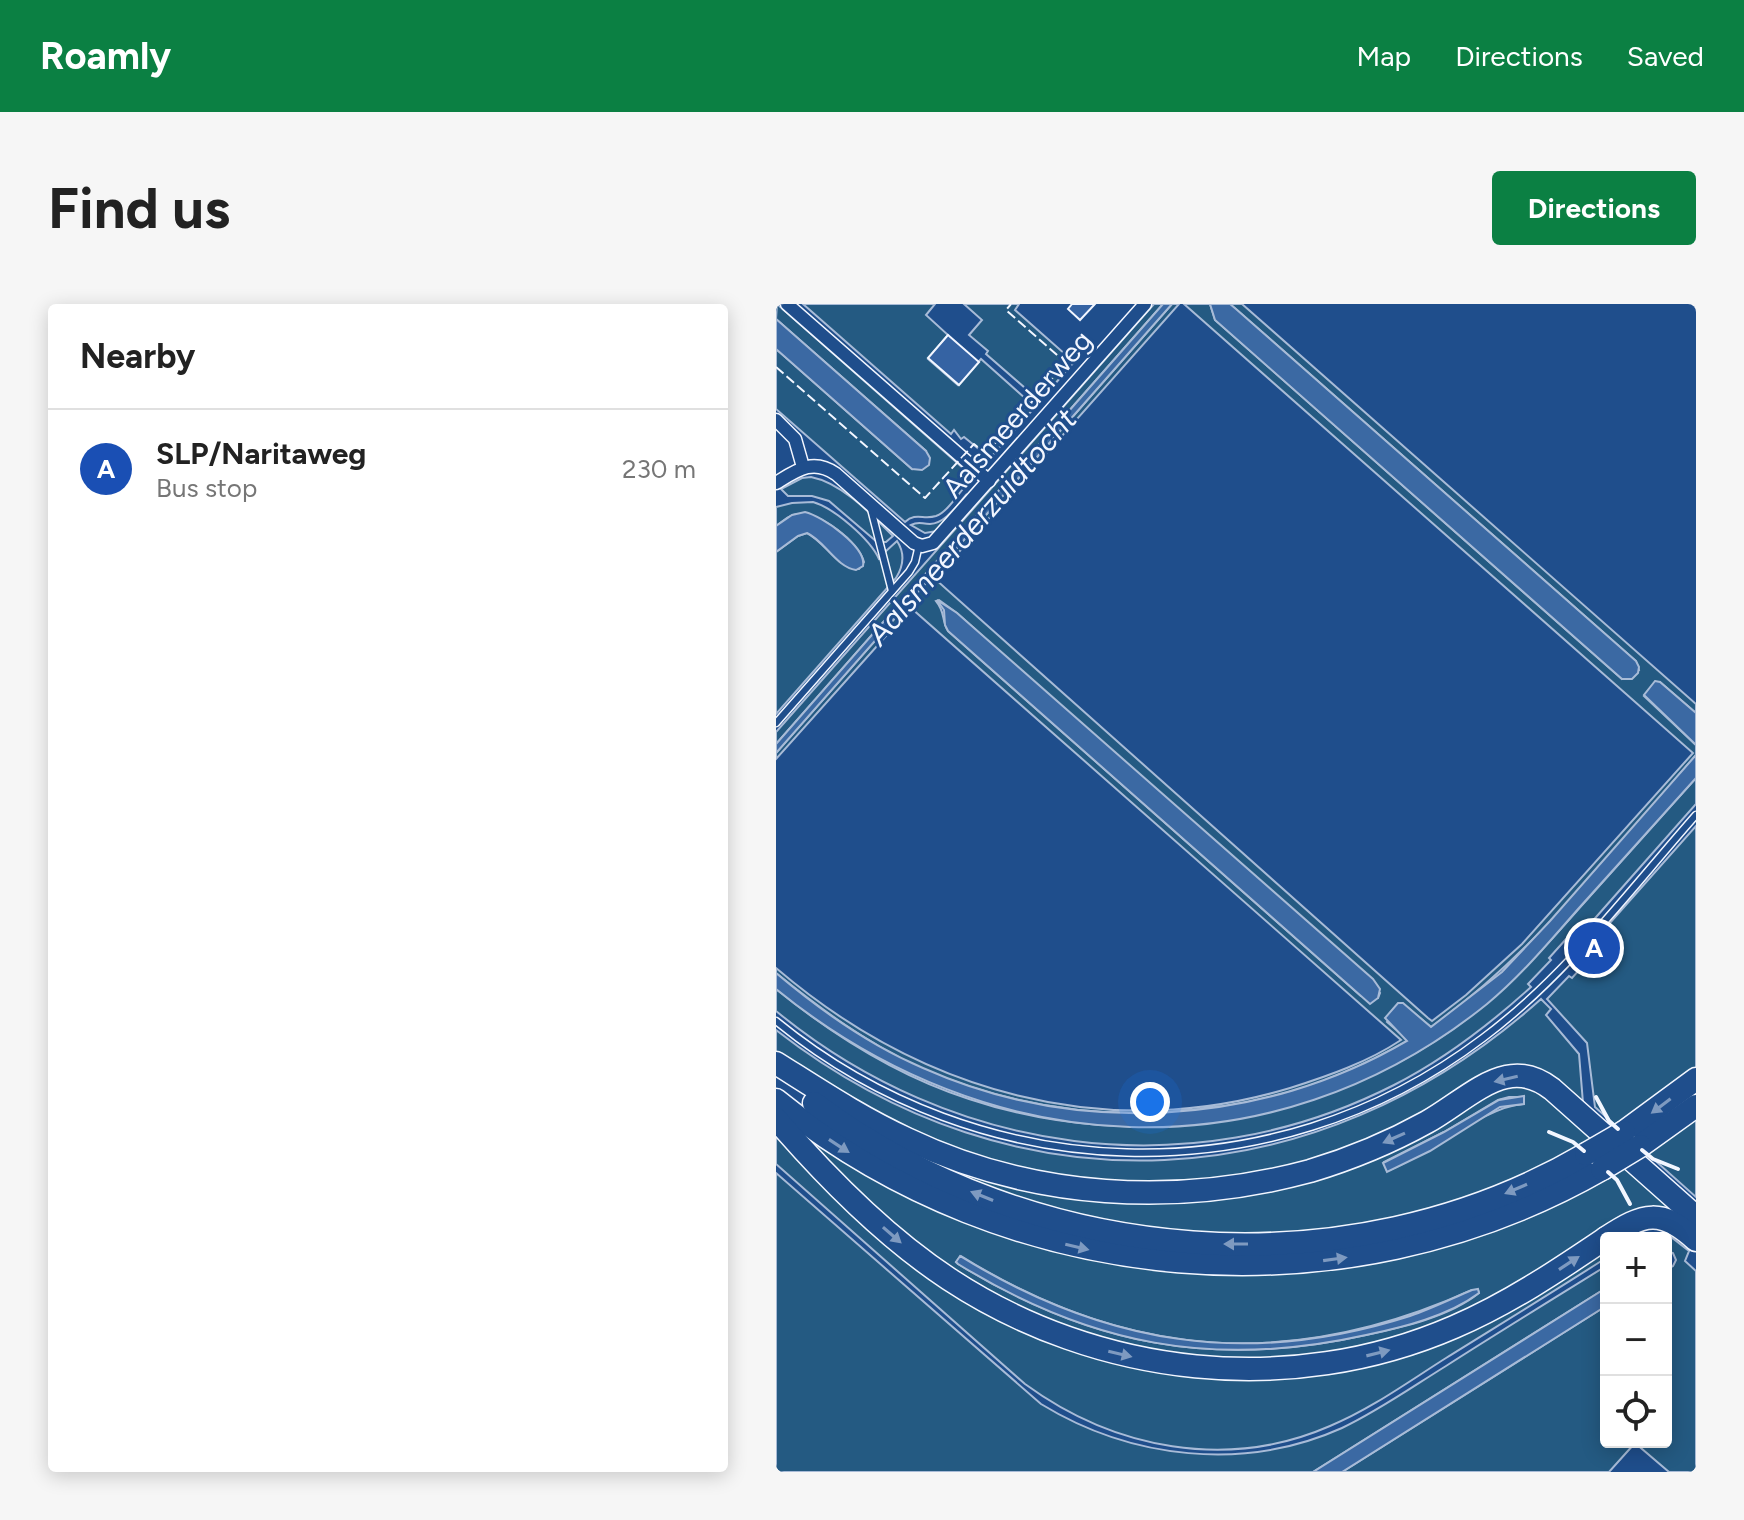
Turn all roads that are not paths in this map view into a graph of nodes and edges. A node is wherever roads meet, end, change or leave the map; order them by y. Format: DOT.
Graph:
graph roads {
  1 [pos="787,304"];
  2 [pos="1145,304"];
  3 [pos="776,420"];
  4 [pos="803,467"];
  5 [pos="989,481"];
  6 [pos="776,483"];
  7 [pos="869,503"];
  8 [pos="919,545"];
  9 [pos="892,591"];
  10 [pos="776,723"];
  11 [pos="1696,815"];
  12 [pos="776,1021"];
  13 [pos="776,1063"];
  14 [pos="776,1073"];
  15 [pos="1696,1079"];
  16 [pos="776,1100"];
  17 [pos="1696,1106"];
  18 [pos="776,1119"];
  19 [pos="1632,1139"];
  20 [pos="1594,1162"];
  21 [pos="1696,1217"];
  22 [pos="1616,1232"];
  23 [pos="1696,1240"];
  24 [pos="1600,1242"];
  1 -- 5 [label="street"];
  2 -- 5 [label="street, Aalsmeerderweg"];
  3 -- 4 [label="street"];
  4 -- 6 [label="street"];
  4 -- 7 [label="street"];
  5 -- 8 [label="street, Aalsmeerderweg"];
  7 -- 8 [label="street"];
  7 -- 9 [label="lane"];
  8 -- 9 [label="lane"];
  9 -- 10 [label="lane"];
  11 -- 12 [label="lane"];
  21 -- 13 [label="highway, one-way"];
  20 -- 14 [label="highway, one-way"];
  15 -- 19 [label="highway, one-way"];
  16 -- 20 [label="highway, one-way"];
  17 -- 19 [label="highway"];
  18 -- 24 [label="highway, one-way"];
  19 -- 20 [label="highway, bridge"];
  22 -- 23 [label="highway"];
}
